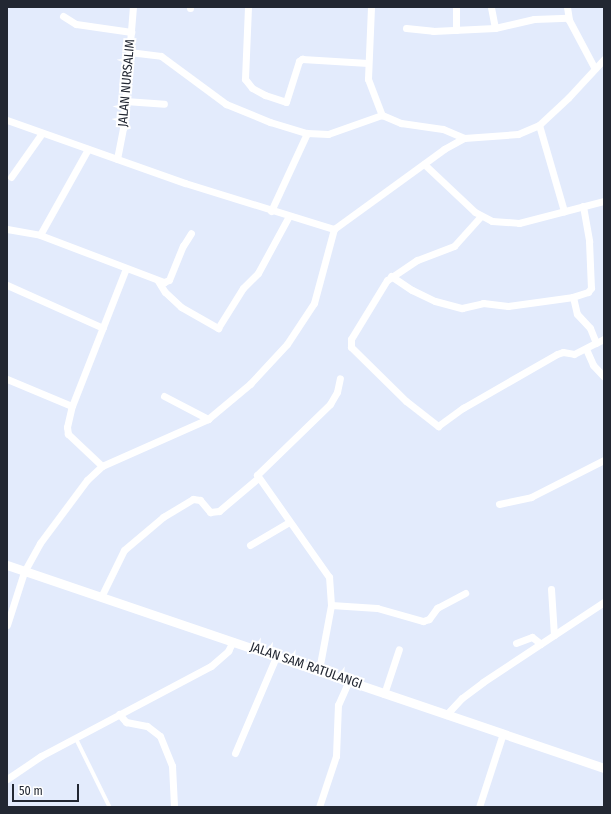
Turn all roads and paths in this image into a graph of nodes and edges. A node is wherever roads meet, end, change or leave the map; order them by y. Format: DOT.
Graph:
graph roads {
  1 [pos="133,7"];
  2 [pos="248,7"];
  3 [pos="370,7"];
  4 [pos="456,7"];
  5 [pos="491,7"];
  6 [pos="567,7"];
  7 [pos="64,16"];
  8 [pos="568,18"];
  9 [pos="406,28"];
  10 [pos="495,28"];
  11 [pos="456,30"];
  12 [pos="131,32"];
  13 [pos="129,52"];
  14 [pos="604,59"];
  15 [pos="368,63"];
  16 [pos="595,69"];
  17 [pos="126,101"];
  18 [pos="164,104"];
  19 [pos="382,115"];
  20 [pos="7,120"];
  21 [pos="540,124"];
  22 [pos="42,133"];
  23 [pos="307,133"];
  24 [pos="464,138"];
  25 [pos="88,149"];
  26 [pos="117,159"];
  27 [pos="424,164"];
  28 [pos="11,177"];
  29 [pos="604,201"];
  30 [pos="583,206"];
  31 [pos="271,210"];
  32 [pos="564,211"];
  33 [pos="289,216"];
  34 [pos="481,216"];
  35 [pos="7,229"];
  36 [pos="334,229"];
  37 [pos="191,233"];
  38 [pos="40,235"];
  39 [pos="126,268"];
  40 [pos="391,276"];
  41 [pos="158,281"];
  42 [pos="7,285"];
  43 [pos="572,297"];
  44 [pos="103,328"];
  45 [pos="604,339"];
  46 [pos="596,343"];
  47 [pos="586,349"];
  48 [pos="604,377"];
  49 [pos="340,378"];
  50 [pos="7,379"];
  51 [pos="164,396"];
  52 [pos="72,406"];
  53 [pos="208,419"];
  54 [pos="604,460"];
  55 [pos="102,466"];
  56 [pos="258,478"];
  57 [pos="499,504"];
  58 [pos="285,517"];
  59 [pos="250,545"];
  60 [pos="7,565"];
  61 [pos="24,572"];
  62 [pos="550,589"];
  63 [pos="465,593"];
  64 [pos="101,597"];
  65 [pos="604,602"];
  66 [pos="331,605"];
  67 [pos="7,625"];
  68 [pos="554,635"];
  69 [pos="233,641"];
  70 [pos="516,643"];
  71 [pos="541,644"];
  72 [pos="399,650"];
  73 [pos="276,657"];
  74 [pos="319,670"];
  75 [pos="349,680"];
  76 [pos="384,694"];
  77 [pos="118,714"];
  78 [pos="446,715"];
  79 [pos="503,733"];
  80 [pos="76,738"];
  81 [pos="235,753"];
  82 [pos="604,768"];
  83 [pos="7,779"];
  84 [pos="174,806"];
  85 [pos="110,807"];
  86 [pos="318,807"];
  87 [pos="479,807"];
  1 -- 12 [label="street, JALAN NURSALIM"];
  2 -- 15 [label="street"];
  3 -- 15 [label="street"];
  4 -- 11 [label="street"];
  5 -- 10 [label="street"];
  6 -- 8 [label="street"];
  7 -- 12 [label="street"];
  8 -- 10 [label="street"];
  8 -- 16 [label="street"];
  9 -- 11 [label="street"];
  10 -- 11 [label="street"];
  12 -- 13 [label="street, JALAN NURSALIM"];
  13 -- 17 [label="street, JALAN NURSALIM"];
  13 -- 23 [label="street"];
  14 -- 16 [label="street"];
  15 -- 19 [label="street"];
  16 -- 21 [label="street"];
  17 -- 18 [label="street"];
  17 -- 26 [label="street, JALAN NURSALIM"];
  19 -- 23 [label="street"];
  19 -- 24 [label="street"];
  20 -- 22 [label="street"];
  21 -- 24 [label="street"];
  21 -- 32 [label="street"];
  22 -- 25 [label="street"];
  22 -- 28 [label="street"];
  23 -- 31 [label="street"];
  24 -- 27 [label="street"];
  25 -- 26 [label="street"];
  25 -- 38 [label="street"];
  26 -- 31 [label="street"];
  27 -- 34 [label="street"];
  27 -- 36 [label="street"];
  29 -- 30 [label="street"];
  30 -- 32 [label="street"];
  30 -- 43 [label="street"];
  31 -- 33 [label="street"];
  32 -- 34 [label="street"];
  33 -- 36 [label="street"];
  33 -- 41 [label="street"];
  34 -- 40 [label="street"];
  35 -- 38 [label="street"];
  36 -- 53 [label="street"];
  37 -- 41 [label="street"];
  38 -- 39 [label="street"];
  39 -- 41 [label="street"];
  39 -- 44 [label="street"];
  40 -- 43 [label="street"];
  40 -- 47 [label="street"];
  42 -- 44 [label="street"];
  43 -- 46 [label="street"];
  44 -- 52 [label="street"];
  45 -- 46 [label="street"];
  46 -- 47 [label="street"];
  47 -- 48 [label="street"];
  49 -- 56 [label="street"];
  50 -- 52 [label="street"];
  51 -- 53 [label="street"];
  52 -- 55 [label="street"];
  53 -- 55 [label="street"];
  54 -- 57 [label="street"];
  55 -- 61 [label="street"];
  56 -- 58 [label="street"];
  56 -- 64 [label="street"];
  58 -- 59 [label="street"];
  58 -- 66 [label="street"];
  60 -- 61 [label="street, JALAN SAM RATULANGI"];
  61 -- 64 [label="street, JALAN SAM RATULANGI"];
  61 -- 67 [label="street"];
  62 -- 68 [label="street"];
  63 -- 66 [label="street"];
  64 -- 69 [label="street, JALAN SAM RATULANGI"];
  65 -- 68 [label="street"];
  66 -- 74 [label="street"];
  68 -- 71 [label="street"];
  69 -- 73 [label="street, JALAN SAM RATULANGI"];
  69 -- 77 [label="street"];
  70 -- 71 [label="street"];
  71 -- 78 [label="street"];
  72 -- 76 [label="street"];
  73 -- 74 [label="street, JALAN SAM RATULANGI"];
  73 -- 81 [label="street"];
  74 -- 75 [label="street, JALAN SAM RATULANGI"];
  75 -- 76 [label="street, JALAN SAM RATULANGI"];
  75 -- 86 [label="street"];
  76 -- 78 [label="street, JALAN SAM RATULANGI"];
  77 -- 80 [label="street"];
  77 -- 84 [label="street"];
  78 -- 79 [label="street, JALAN SAM RATULANGI"];
  79 -- 82 [label="street, JALAN SAM RATULANGI"];
  79 -- 87 [label="street"];
  80 -- 83 [label="street"];
  80 -- 85 [label="lane"];
}
